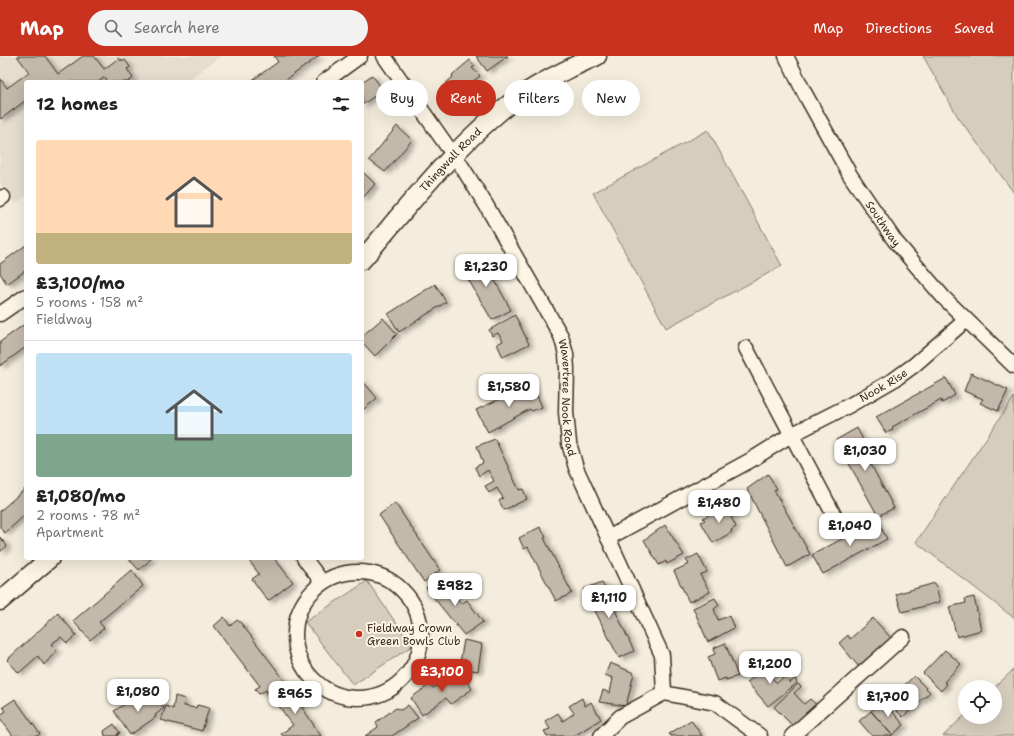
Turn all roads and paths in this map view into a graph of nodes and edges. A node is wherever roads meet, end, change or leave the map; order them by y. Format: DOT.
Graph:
graph roads {
  1 [pos="360,56"];
  2 [pos="384,56"];
  3 [pos="596,56"];
  4 [pos="786,56"];
  5 [pos="327,80"];
  6 [pos="454,154"];
  7 [pos="364,258"];
  8 [pos="24,297"];
  9 [pos="0,314"];
  10 [pos="966,320"];
  11 [pos="746,348"];
  12 [pos="1014,366"];
  13 [pos="791,435"];
  14 [pos="836,519"];
  15 [pos="608,538"];
  16 [pos="48,560"];
  17 [pos="306,560"];
  18 [pos="322,582"];
  19 [pos="0,601"];
  20 [pos="903,637"];
  21 [pos="664,693"];
  22 [pos="601,736"];
  23 [pos="760,736"];
  24 [pos="792,736"];
  1 -- 5 [label="street"];
  2 -- 6 [label="street, Wavertree Nook Road"];
  3 -- 6 [label="street, Thingwall Road"];
  4 -- 10 [label="street, Southway"];
  6 -- 7 [label="street, Thingwall Road"];
  6 -- 15 [label="street, Wavertree Nook Road"];
  8 -- 9 [label="street"];
  10 -- 12 [label="street, Southway"];
  10 -- 13 [label="street, Nook Rise"];
  11 -- 13 [label="street"];
  13 -- 14 [label="street"];
  13 -- 15 [label="street, Nook Rise"];
  15 -- 21 [label="street, Wavertree Nook Road"];
  16 -- 19 [label="street"];
  17 -- 18 [label="street"];
  18 -- 18 [label="street"];
  20 -- 24 [label="street"];
  21 -- 22 [label="street"];
  21 -- 23 [label="street"];
}
